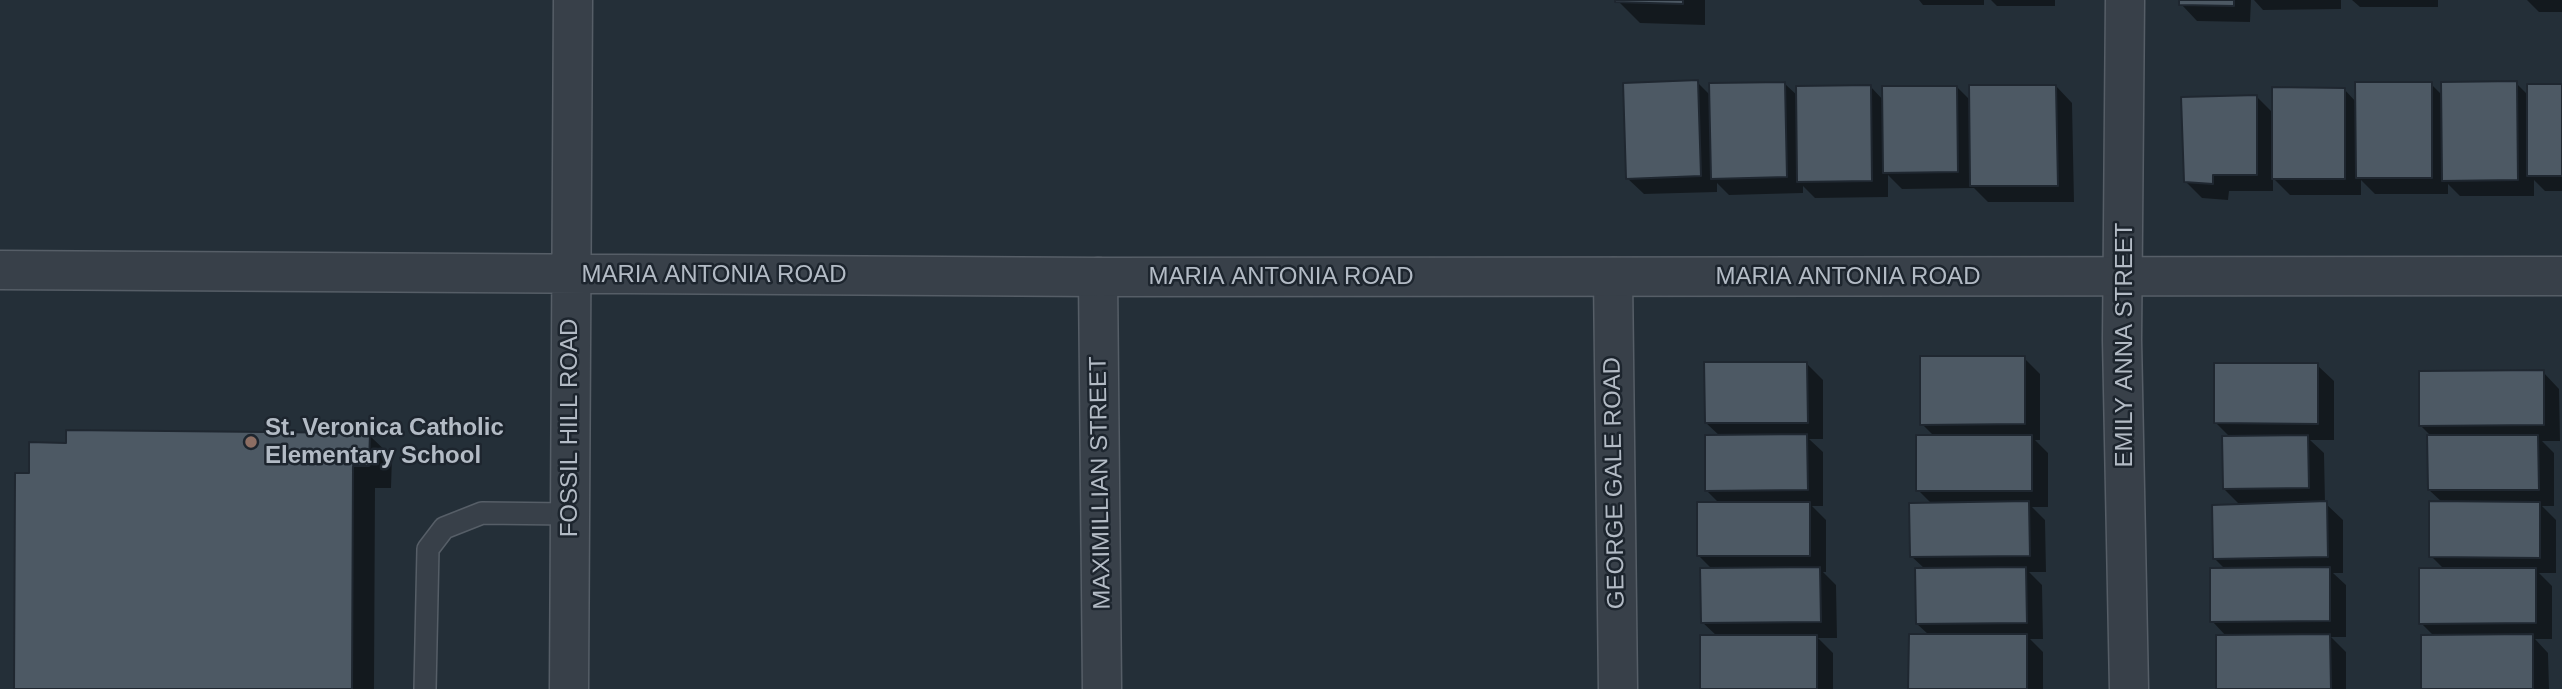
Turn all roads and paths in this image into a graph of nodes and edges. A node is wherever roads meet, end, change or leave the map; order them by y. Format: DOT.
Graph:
graph roads {
  1 [pos="573,0"];
  2 [pos="2125,0"];
  3 [pos="0,270"];
  4 [pos="571,274"];
  5 [pos="2562,276"];
  6 [pos="1097,277"];
  7 [pos="1613,277"];
  8 [pos="2123,277"];
  9 [pos="569,514"];
  10 [pos="425,689"];
  11 [pos="569,689"];
  12 [pos="1102,689"];
  13 [pos="1618,689"];
  14 [pos="2129,689"];
  1 -- 4 [label="street, FOSSIL HILL ROAD"];
  2 -- 8 [label="street, EMILY ANNA STREET"];
  3 -- 4 [label="street, MARIA ANTONIA ROAD"];
  4 -- 6 [label="street, MARIA ANTONIA ROAD"];
  4 -- 9 [label="street, FOSSIL HILL ROAD"];
  5 -- 8 [label="street, MARIA ANTONIA ROAD"];
  6 -- 7 [label="street, MARIA ANTONIA ROAD"];
  6 -- 12 [label="street, MAXIMILLIAN STREET"];
  7 -- 8 [label="street, MARIA ANTONIA ROAD"];
  7 -- 13 [label="street, GEORGE GALE ROAD"];
  8 -- 14 [label="street, EMILY ANNA STREET"];
  9 -- 10 [label="lane"];
  9 -- 11 [label="street, FOSSIL HILL ROAD"];
}
